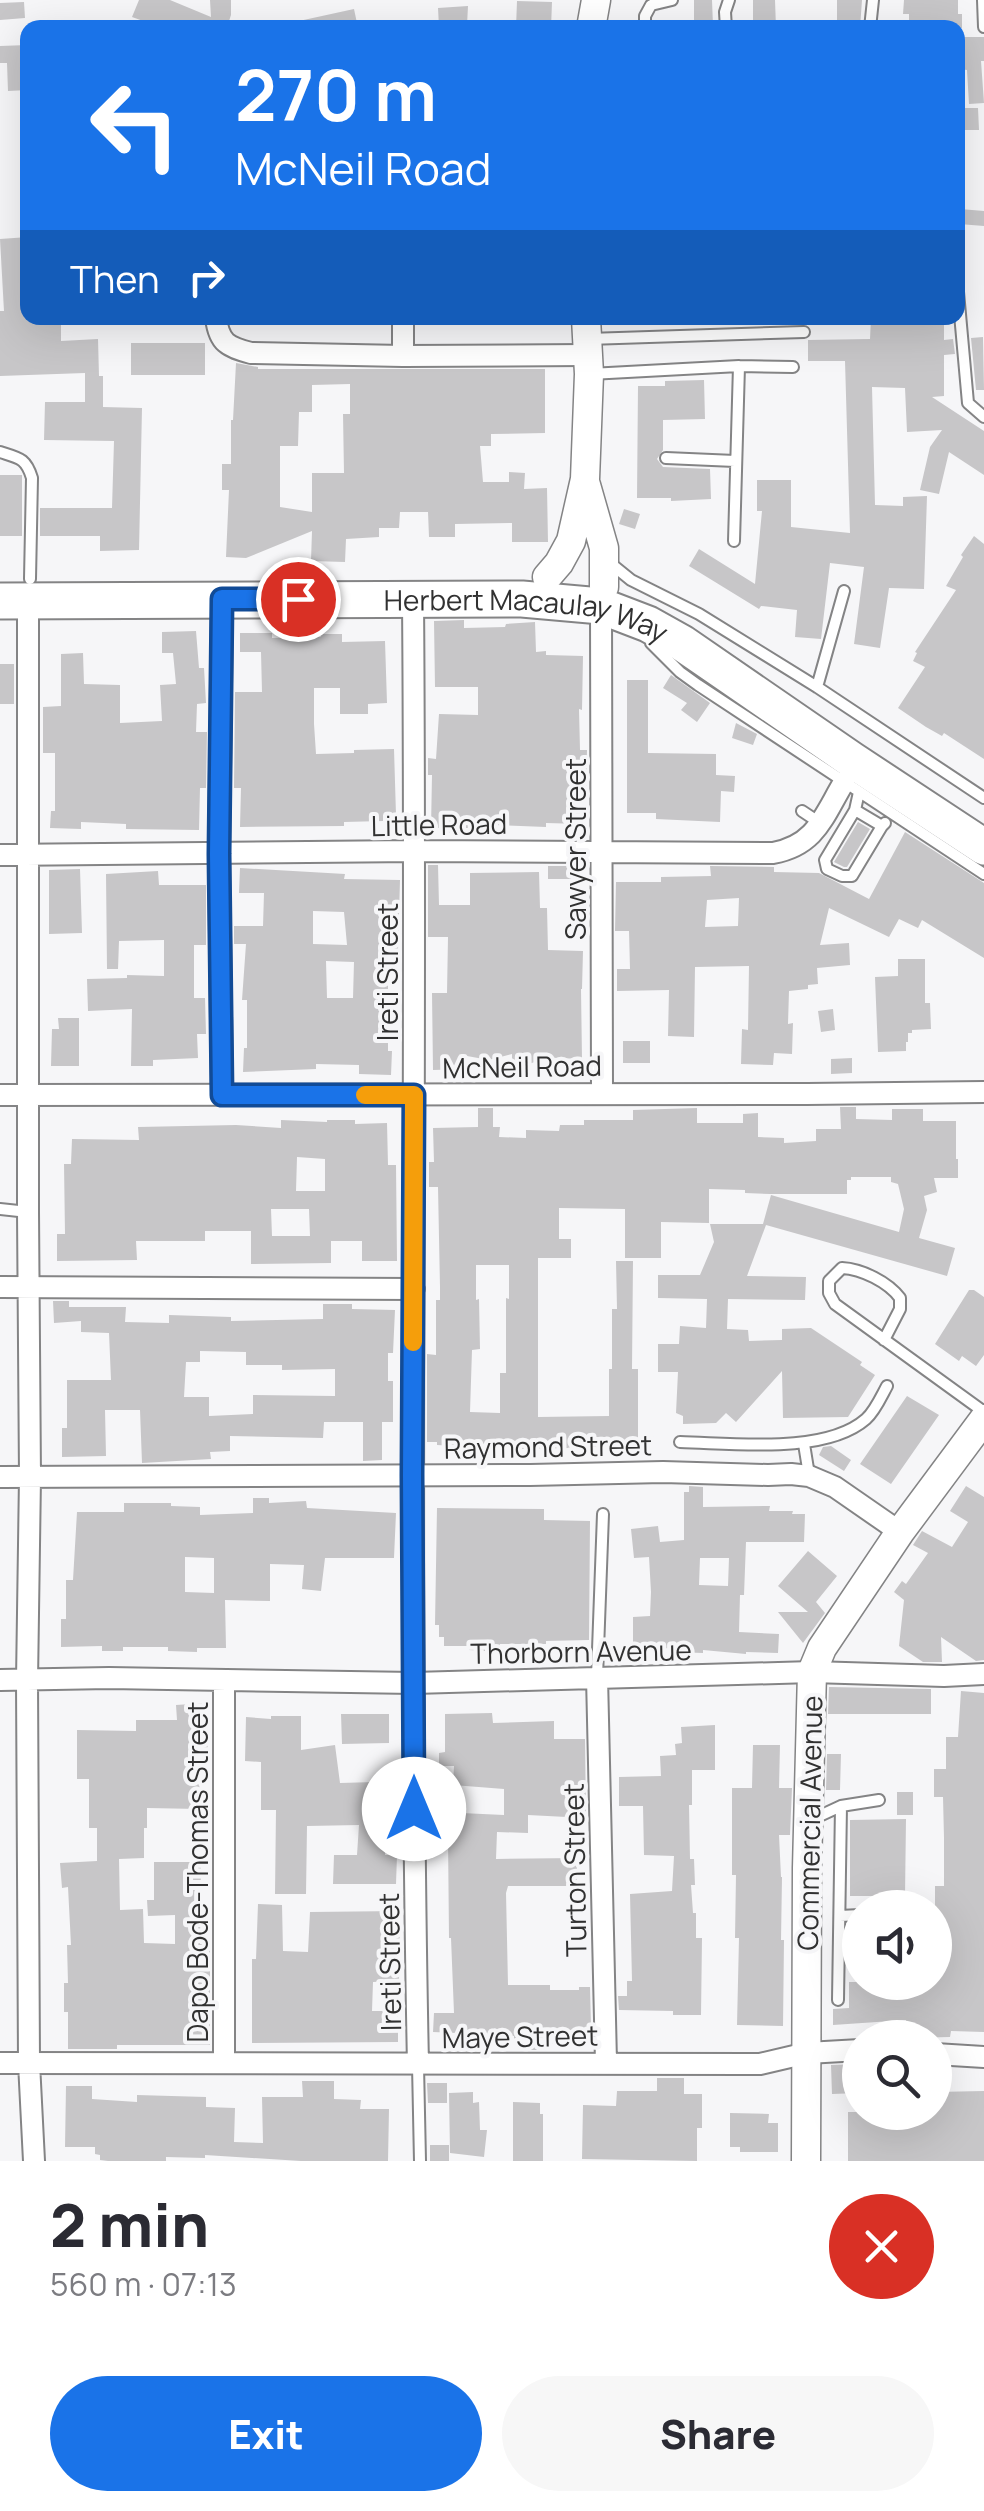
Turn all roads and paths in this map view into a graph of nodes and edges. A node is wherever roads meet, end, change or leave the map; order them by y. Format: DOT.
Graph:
graph roads {
  1 [pos="672,0"];
  2 [pos="983,0"];
  3 [pos="644,20"];
  4 [pos="984,27"];
  5 [pos="217,325"];
  6 [pos="403,325"];
  7 [pos="961,325"];
  8 [pos="804,332"];
  9 [pos="587,346"];
  10 [pos="403,356"];
  11 [pos="739,366"];
  12 [pos="793,368"];
  13 [pos="984,417"];
  14 [pos="0,452"];
  15 [pos="666,458"];
  16 [pos="736,460"];
  17 [pos="585,479"];
  18 [pos="734,542"];
  19 [pos="546,577"];
  20 [pos="614,588"];
  21 [pos="14,591"];
  22 [pos="844,591"];
  23 [pos="222,599"];
  24 [pos="413,599"];
  25 [pos="817,687"];
  26 [pos="852,787"];
  27 [pos="984,798"];
  28 [pos="854,810"];
  29 [pos="895,816"];
  30 [pos="984,821"];
  31 [pos="882,826"];
  32 [pos="984,846"];
  33 [pos="415,851"];
  34 [pos="603,852"];
  35 [pos="219,854"];
  36 [pos="0,855"];
  37 [pos="28,856"];
  38 [pos="984,874"];
  39 [pos="984,1092"];
  40 [pos="602,1093"];
  41 [pos="0,1094"];
  42 [pos="28,1094"];
  43 [pos="222,1095"];
  44 [pos="414,1095"];
  45 [pos="0,1210"];
  46 [pos="28,1212"];
  47 [pos="0,1288"];
  48 [pos="29,1288"];
  49 [pos="414,1289"];
  50 [pos="884,1340"];
  51 [pos="887,1386"];
  52 [pos="984,1416"];
  53 [pos="680,1442"];
  54 [pos="804,1444"];
  55 [pos="412,1475"];
  56 [pos="809,1476"];
  57 [pos="0,1477"];
  58 [pos="30,1477"];
  59 [pos="603,1514"];
  60 [pos="900,1532"];
  61 [pos="812,1672"];
  62 [pos="984,1674"];
  63 [pos="596,1677"];
  64 [pos="0,1680"];
  65 [pos="27,1681"];
  66 [pos="224,1681"];
  67 [pos="414,1683"];
  68 [pos="879,1800"];
  69 [pos="841,1806"];
  70 [pos="808,1822"];
  71 [pos="840,1916"];
  72 [pos="838,2000"];
  73 [pos="842,2051"];
  74 [pos="806,2053"];
  75 [pos="952,2055"];
  76 [pos="984,2058"];
  77 [pos="606,2062"];
  78 [pos="0,2063"];
  79 [pos="29,2064"];
  80 [pos="224,2064"];
  81 [pos="418,2065"];
  82 [pos="34,2161"];
  83 [pos="420,2161"];
  84 [pos="806,2161"];
  1 -- 3 [label="lane"];
  2 -- 4 [label="lane"];
  5 -- 10 [label="street"];
  6 -- 10 [label="street"];
  7 -- 13 [label="lane"];
  8 -- 9 [label="lane"];
  9 -- 10 [label="street"];
  9 -- 11 [label="lane"];
  9 -- 17 [label="street"];
  11 -- 12 [label="lane"];
  11 -- 16 [label="lane"];
  14 -- 21 [label="lane"];
  15 -- 16 [label="lane"];
  16 -- 18 [label="lane"];
  17 -- 19 [label="street"];
  17 -- 20 [label="street"];
  19 -- 20 [label="highway, Herbert Macaulay Way"];
  19 -- 21 [label="highway, Herbert Macaulay Way"];
  20 -- 24 [label="highway, Herbert Macaulay Way"];
  20 -- 25 [label="lane"];
  20 -- 26 [label="lane"];
  20 -- 30 [label="highway, Herbert Macaulay Way"];
  20 -- 32 [label="highway, Herbert Macaulay Way"];
  20 -- 34 [label="street, Sawyer Street"];
  21 -- 23 [label="highway, Herbert Macaulay Way"];
  21 -- 37 [label="street"];
  22 -- 25 [label="lane"];
  23 -- 24 [label="highway, Herbert Macaulay Way"];
  23 -- 35 [label="street"];
  24 -- 33 [label="street, Ireti Street"];
  25 -- 27 [label="lane"];
  26 -- 28 [label="lane"];
  26 -- 29 [label="lane"];
  26 -- 34 [label="street, Little Road"];
  28 -- 31 [label="lane"];
  28 -- 31 [label="lane"];
  29 -- 31 [label="lane"];
  29 -- 38 [label="lane"];
  33 -- 34 [label="street, Little Road"];
  33 -- 35 [label="street, Little Road"];
  33 -- 44 [label="street, Ireti Street"];
  34 -- 40 [label="street, Sawyer Street"];
  35 -- 37 [label="street, Little Road"];
  35 -- 43 [label="street"];
  36 -- 37 [label="street, Little Road"];
  37 -- 42 [label="street"];
  39 -- 40 [label="street, McNeil Road"];
  40 -- 44 [label="street, McNeil Road"];
  41 -- 42 [label="street, McNeil Road"];
  42 -- 43 [label="street, McNeil Road"];
  42 -- 46 [label="street"];
  43 -- 44 [label="street, McNeil Road"];
  44 -- 49 [label="street, Ireti Street"];
  45 -- 46 [label="lane"];
  46 -- 48 [label="street"];
  47 -- 48 [label="street"];
  48 -- 49 [label="street"];
  48 -- 58 [label="street"];
  49 -- 55 [label="street, Ireti Street"];
  50 -- 50 [label="lane"];
  50 -- 52 [label="lane"];
  51 -- 54 [label="lane"];
  52 -- 60 [label="street, Commercial Avenue"];
  53 -- 54 [label="lane"];
  54 -- 56 [label="lane"];
  55 -- 56 [label="street, Raymond Street"];
  55 -- 58 [label="street, Raymond Street"];
  55 -- 67 [label="street, Ireti Street"];
  56 -- 60 [label="street, Raymond Street"];
  57 -- 58 [label="street, Raymond Street"];
  58 -- 65 [label="street"];
  59 -- 63 [label="lane"];
  60 -- 61 [label="street, Commercial Avenue"];
  61 -- 62 [label="street, Thorborn Avenue"];
  61 -- 63 [label="street, Thorborn Avenue"];
  61 -- 70 [label="street, Commercial Avenue"];
  63 -- 67 [label="street, Thorborn Avenue"];
  63 -- 77 [label="street, Turton Street"];
  64 -- 65 [label="street, Thorborn Avenue"];
  65 -- 66 [label="street, Thorborn Avenue"];
  65 -- 79 [label="street"];
  66 -- 67 [label="street, Thorborn Avenue"];
  66 -- 80 [label="street, Dapo Bode-Thomas Street"];
  67 -- 81 [label="street, Ireti Street"];
  68 -- 69 [label="lane"];
  69 -- 70 [label="lane"];
  69 -- 71 [label="lane"];
  70 -- 74 [label="street, Commercial Avenue"];
  71 -- 72 [label="lane"];
  73 -- 74 [label="street, Maye Street"];
  74 -- 77 [label="street, Maye Street"];
  74 -- 84 [label="street, Commercial Avenue"];
  75 -- 76 [label="street"];
  77 -- 81 [label="street, Maye Street"];
  78 -- 79 [label="street, Maye Street"];
  79 -- 80 [label="street, Maye Street"];
  79 -- 82 [label="street"];
  80 -- 81 [label="street, Maye Street"];
  81 -- 83 [label="lane"];
}
